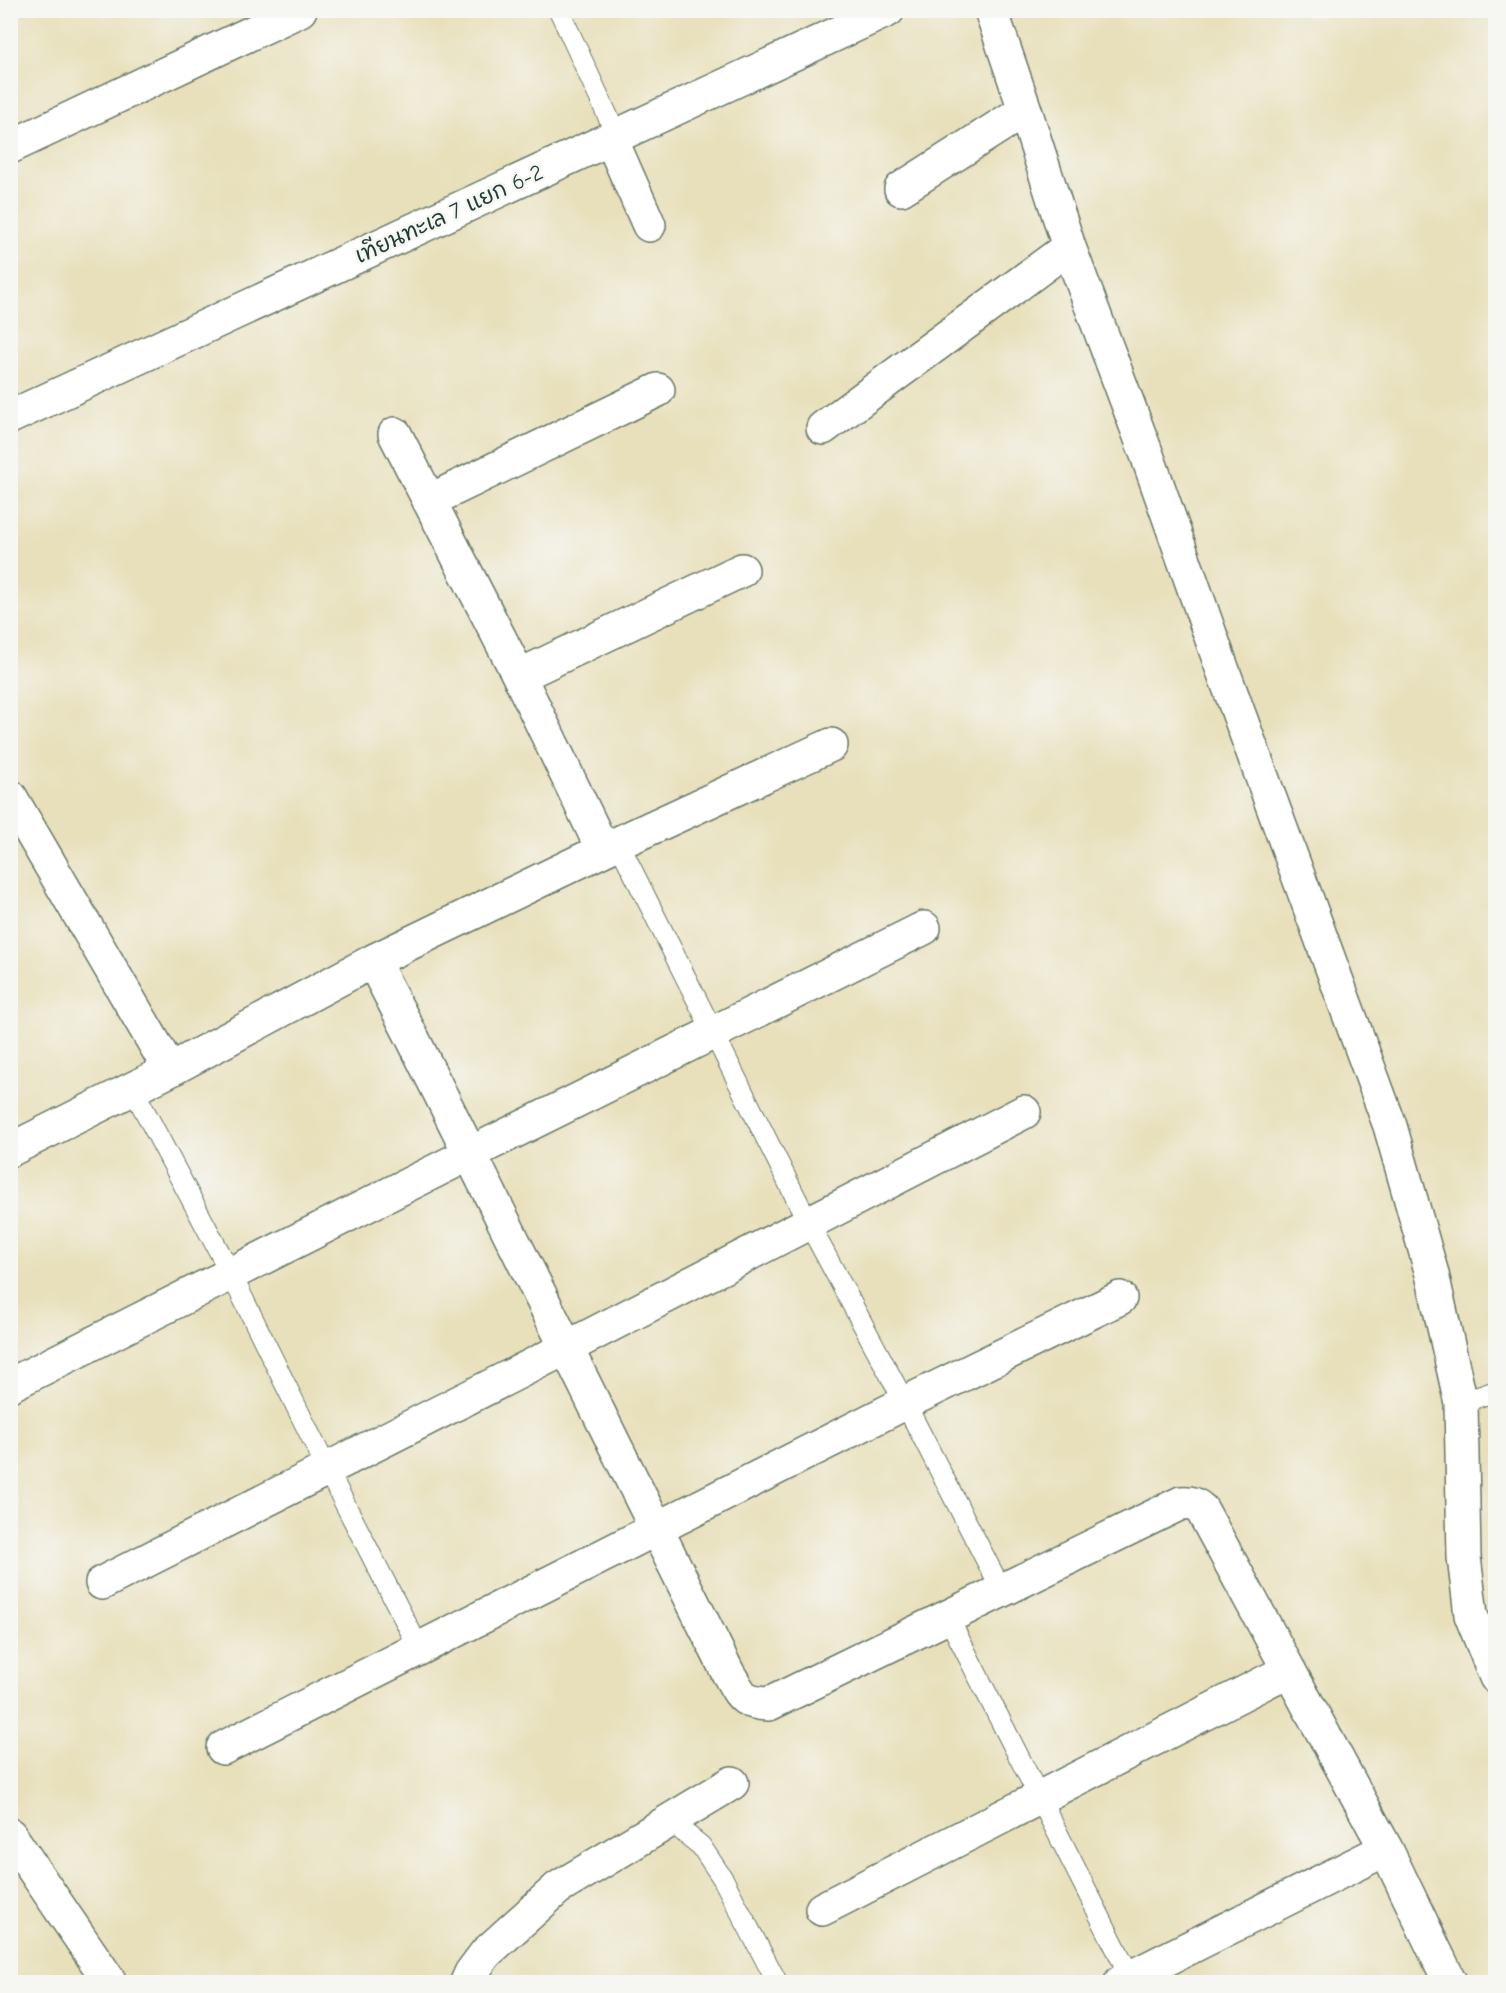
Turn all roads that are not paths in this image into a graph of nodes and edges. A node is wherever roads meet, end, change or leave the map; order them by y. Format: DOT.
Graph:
graph roads {
  1 [pos="300,10"];
  2 [pos="559,10"];
  3 [pos="888,10"];
  4 [pos="991,10"];
  5 [pos="1025,110"];
  6 [pos="614,137"];
  7 [pos="10,147"];
  8 [pos="901,189"];
  9 [pos="649,225"];
  10 [pos="1069,247"];
  11 [pos="658,390"];
  12 [pos="10,417"];
  13 [pos="823,428"];
  14 [pos="395,434"];
  15 [pos="429,501"];
  16 [pos="742,570"];
  17 [pos="519,676"];
  18 [pos="831,745"];
  19 [pos="10,796"];
  20 [pos="611,847"];
  21 [pos="924,928"];
  22 [pos="373,961"];
  23 [pos="713,1032"];
  24 [pos="170,1070"];
  25 [pos="134,1089"];
  26 [pos="1024,1112"];
  27 [pos="10,1150"];
  28 [pos="469,1154"];
  29 [pos="809,1224"];
  30 [pos="231,1274"];
  31 [pos="1120,1298"];
  32 [pos="566,1348"];
  33 [pos="10,1385"];
  34 [pos="1496,1391"];
  35 [pos="905,1403"];
  36 [pos="1461,1403"];
  37 [pos="327,1469"];
  38 [pos="655,1528"];
  39 [pos="102,1583"];
  40 [pos="1002,1591"];
  41 [pos="948,1617"];
  42 [pos="419,1648"];
  43 [pos="1289,1670"];
  44 [pos="1496,1677"];
  45 [pos="223,1748"];
  46 [pos="732,1784"];
  47 [pos="1040,1797"];
  48 [pos="670,1821"];
  49 [pos="10,1835"];
  50 [pos="1386,1849"];
  51 [pos="822,1909"];
  52 [pos="1126,1980"];
  53 [pos="110,1983"];
  54 [pos="467,1983"];
  55 [pos="777,1983"];
  56 [pos="1450,1983"];
  1 -- 7 [label="street"];
  2 -- 6 [label="lane"];
  3 -- 6 [label="street, เทียนทะเล 7 แยก 6-2"];
  4 -- 5 [label="street"];
  5 -- 8 [label="street"];
  5 -- 10 [label="street"];
  6 -- 9 [label="street"];
  6 -- 12 [label="street, เทียนทะเล 7 แยก 6-2"];
  10 -- 13 [label="street"];
  10 -- 36 [label="street"];
  11 -- 15 [label="street"];
  14 -- 15 [label="street"];
  15 -- 17 [label="street"];
  16 -- 17 [label="street"];
  17 -- 20 [label="street"];
  18 -- 20 [label="street"];
  19 -- 24 [label="street"];
  20 -- 22 [label="street"];
  20 -- 23 [label="lane"];
  21 -- 23 [label="street"];
  22 -- 24 [label="street"];
  22 -- 28 [label="street"];
  23 -- 28 [label="street"];
  23 -- 29 [label="lane"];
  24 -- 25 [label="street"];
  25 -- 27 [label="street"];
  25 -- 30 [label="lane"];
  26 -- 29 [label="street"];
  28 -- 30 [label="street"];
  28 -- 32 [label="street"];
  29 -- 32 [label="street"];
  29 -- 35 [label="lane"];
  30 -- 33 [label="street"];
  30 -- 37 [label="lane"];
  31 -- 35 [label="street"];
  32 -- 37 [label="street"];
  32 -- 38 [label="street"];
  34 -- 36 [label="lane"];
  35 -- 38 [label="street"];
  35 -- 40 [label="lane"];
  36 -- 44 [label="street"];
  37 -- 39 [label="street"];
  37 -- 42 [label="lane"];
  38 -- 41 [label="street"];
  38 -- 42 [label="street"];
  40 -- 41 [label="street"];
  40 -- 43 [label="street"];
  41 -- 47 [label="lane"];
  42 -- 45 [label="street"];
  43 -- 47 [label="street"];
  43 -- 50 [label="street"];
  46 -- 48 [label="street"];
  47 -- 51 [label="street"];
  47 -- 52 [label="lane"];
  48 -- 54 [label="street"];
  48 -- 55 [label="lane"];
  49 -- 53 [label="street"];
  50 -- 52 [label="street"];
  50 -- 56 [label="street"];
}
